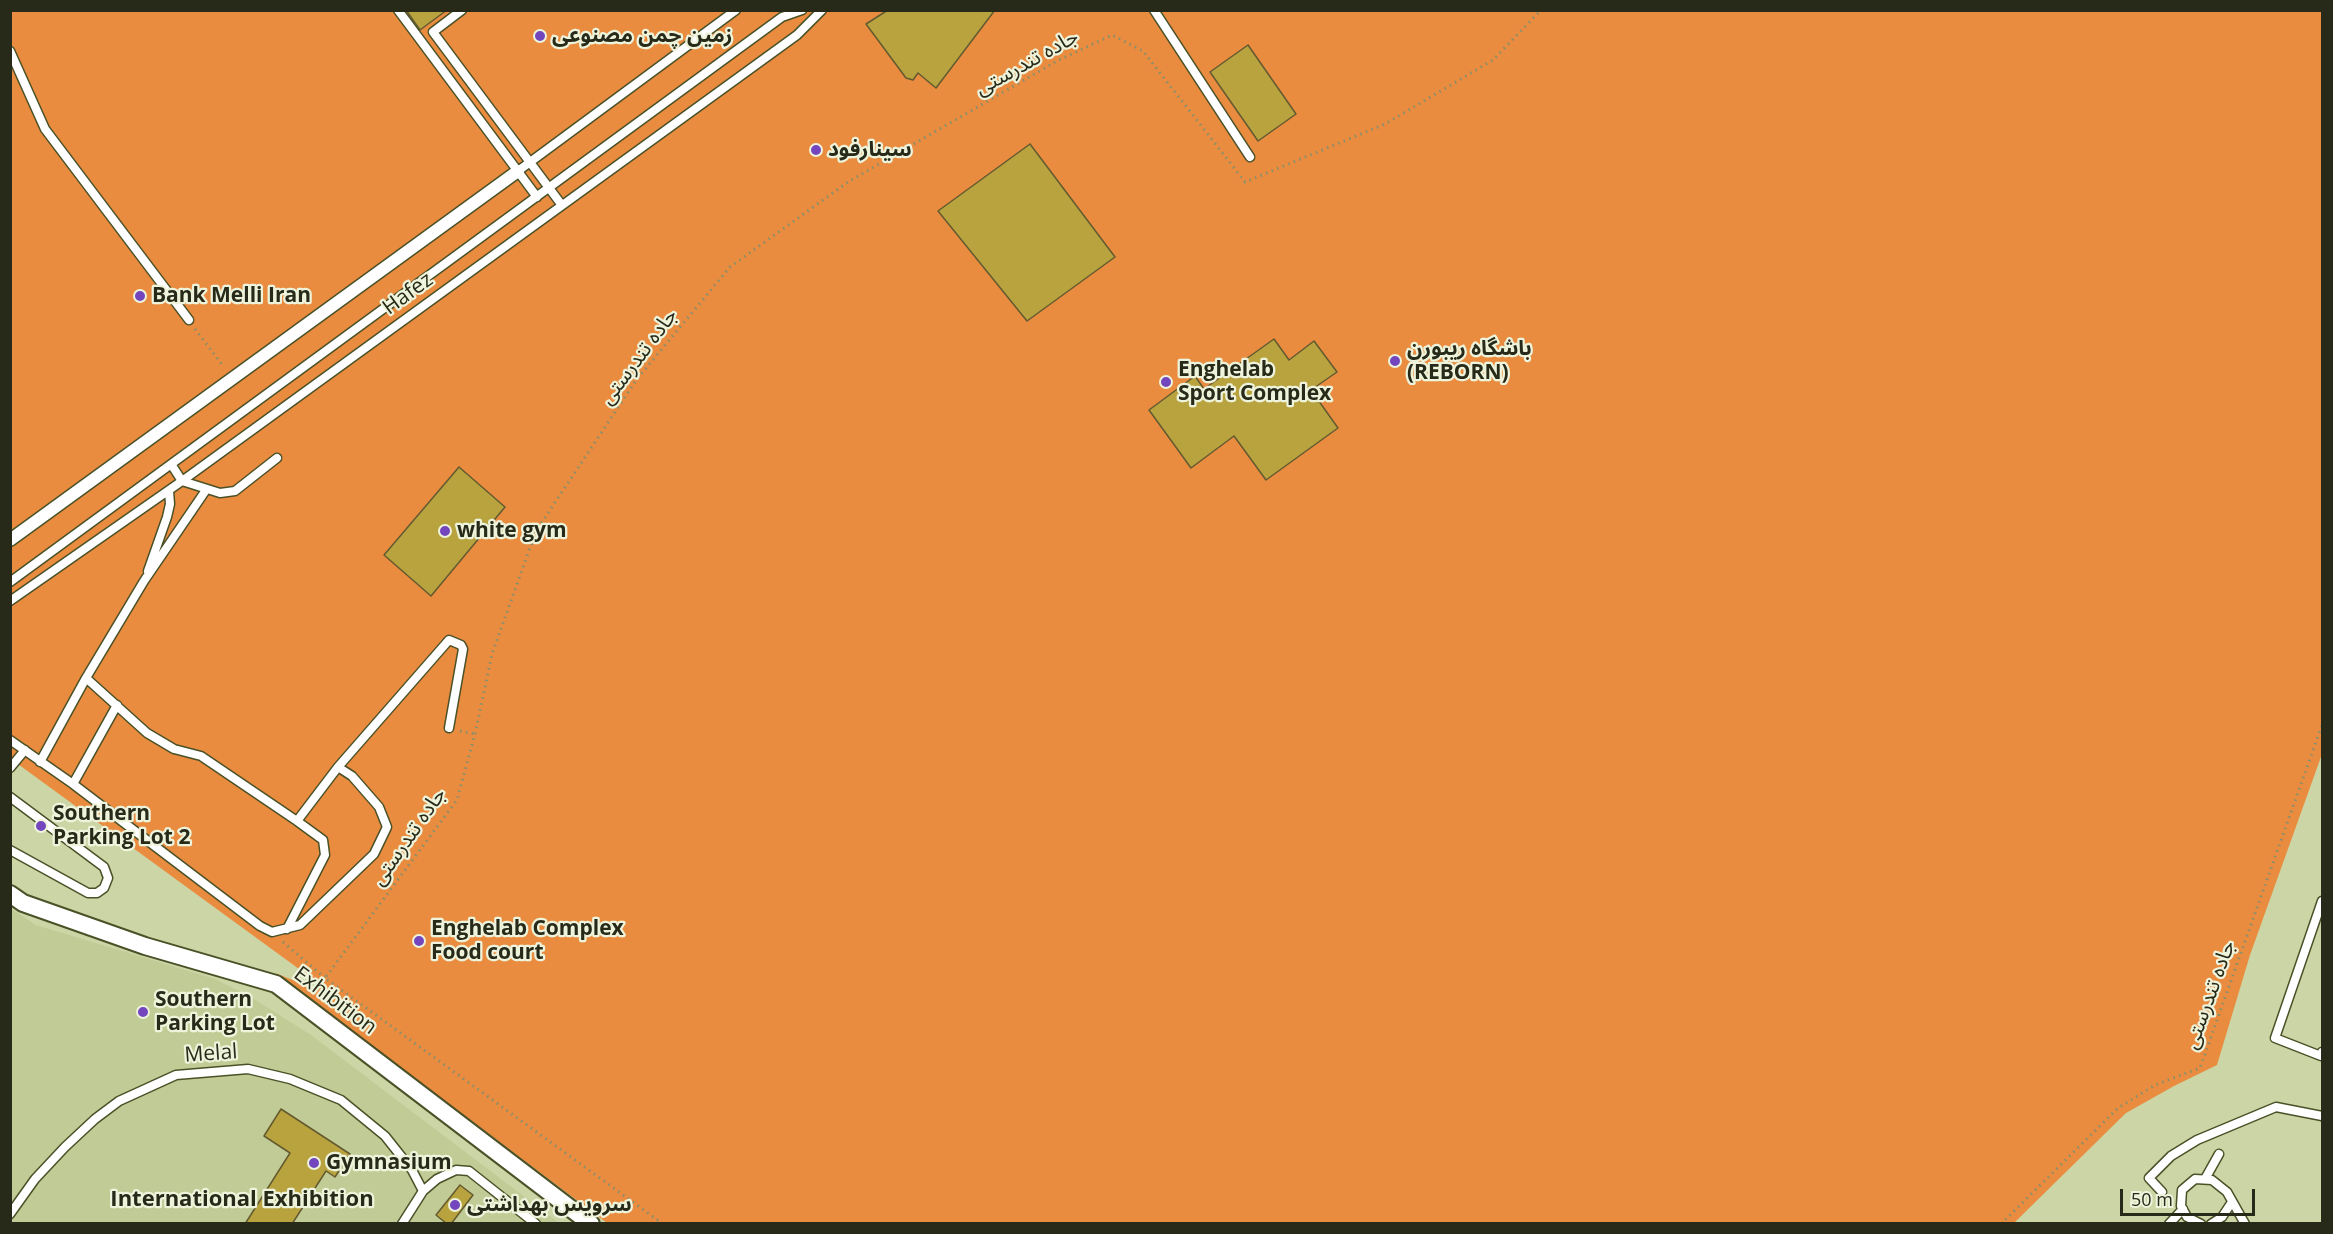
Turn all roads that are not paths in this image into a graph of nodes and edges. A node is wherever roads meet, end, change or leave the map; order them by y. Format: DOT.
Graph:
graph roads {
  1 [pos="398,10"];
  2 [pos="462,10"];
  3 [pos="736,10"];
  4 [pos="802,10"];
  5 [pos="822,10"];
  6 [pos="1154,10"];
  7 [pos="780,14"];
  8 [pos="10,51"];
  9 [pos="1250,157"];
  10 [pos="530,163"];
  11 [pos="518,171"];
  12 [pos="549,188"];
  13 [pos="537,197"];
  14 [pos="561,204"];
  15 [pos="189,320"];
  16 [pos="277,459"];
  17 [pos="171,464"];
  18 [pos="182,481"];
  19 [pos="206,490"];
  20 [pos="169,491"];
  21 [pos="10,540"];
  22 [pos="144,581"];
  23 [pos="10,582"];
  24 [pos="10,602"];
  25 [pos="86,678"];
  26 [pos="117,705"];
  27 [pos="449,728"];
  28 [pos="10,740"];
  29 [pos="25,750"];
  30 [pos="40,762"];
  31 [pos="338,767"];
  32 [pos="10,768"];
  33 [pos="73,784"];
  34 [pos="10,797"];
  35 [pos="297,821"];
  36 [pos="10,850"];
  37 [pos="10,894"];
  38 [pos="2322,901"];
  39 [pos="287,929"];
  40 [pos="2322,1052"];
  41 [pos="2322,1116"];
  42 [pos="2219,1154"];
  43 [pos="2205,1179"];
  44 [pos="423,1191"];
  45 [pos="2162,1192"];
  46 [pos="2232,1202"];
  47 [pos="2183,1209"];
  48 [pos="10,1214"];
  49 [pos="2200,1223"];
  50 [pos="402,1224"];
  51 [pos="536,1224"];
  52 [pos="591,1224"];
  53 [pos="2169,1224"];
  54 [pos="2211,1224"];
  55 [pos="2245,1224"];
  1 -- 11 [label="lane"];
  2 -- 10 [label="lane"];
  3 -- 10 [label="lane"];
  4 -- 7 [label="lane, Hafez"];
  5 -- 14 [label="lane, Hafez"];
  6 -- 9 [label="lane"];
  7 -- 12 [label="lane, Hafez"];
  8 -- 15 [label="lane"];
  10 -- 11 [label="lane"];
  10 -- 12 [label="lane"];
  11 -- 13 [label="lane"];
  11 -- 21 [label="street"];
  12 -- 13 [label="lane, Hafez"];
  12 -- 14 [label="lane"];
  13 -- 17 [label="lane, Hafez"];
  14 -- 18 [label="lane, Hafez"];
  16 -- 19 [label="lane"];
  17 -- 18 [label="lane"];
  17 -- 23 [label="lane, Hafez"];
  18 -- 19 [label="lane"];
  18 -- 20 [label="lane, Hafez"];
  19 -- 22 [label="lane"];
  20 -- 22 [label="lane"];
  20 -- 24 [label="lane, Hafez"];
  22 -- 25 [label="lane"];
  25 -- 26 [label="lane"];
  25 -- 30 [label="lane"];
  26 -- 33 [label="lane"];
  26 -- 35 [label="lane"];
  27 -- 31 [label="lane"];
  28 -- 29 [label="lane"];
  29 -- 30 [label="lane"];
  29 -- 32 [label="lane"];
  30 -- 33 [label="lane"];
  31 -- 35 [label="lane"];
  31 -- 39 [label="lane"];
  33 -- 39 [label="lane"];
  34 -- 36 [label="lane"];
  35 -- 39 [label="lane"];
  37 -- 52 [label="street, Exhibition"];
  38 -- 40 [label="lane"];
  41 -- 45 [label="lane"];
  42 -- 43 [label="lane"];
  43 -- 46 [label="lane"];
  43 -- 47 [label="lane"];
  44 -- 48 [label="lane, Melal"];
  44 -- 50 [label="lane"];
  44 -- 51 [label="lane"];
  46 -- 54 [label="lane"];
  46 -- 55 [label="lane"];
  47 -- 49 [label="lane"];
  47 -- 53 [label="lane"];
}
